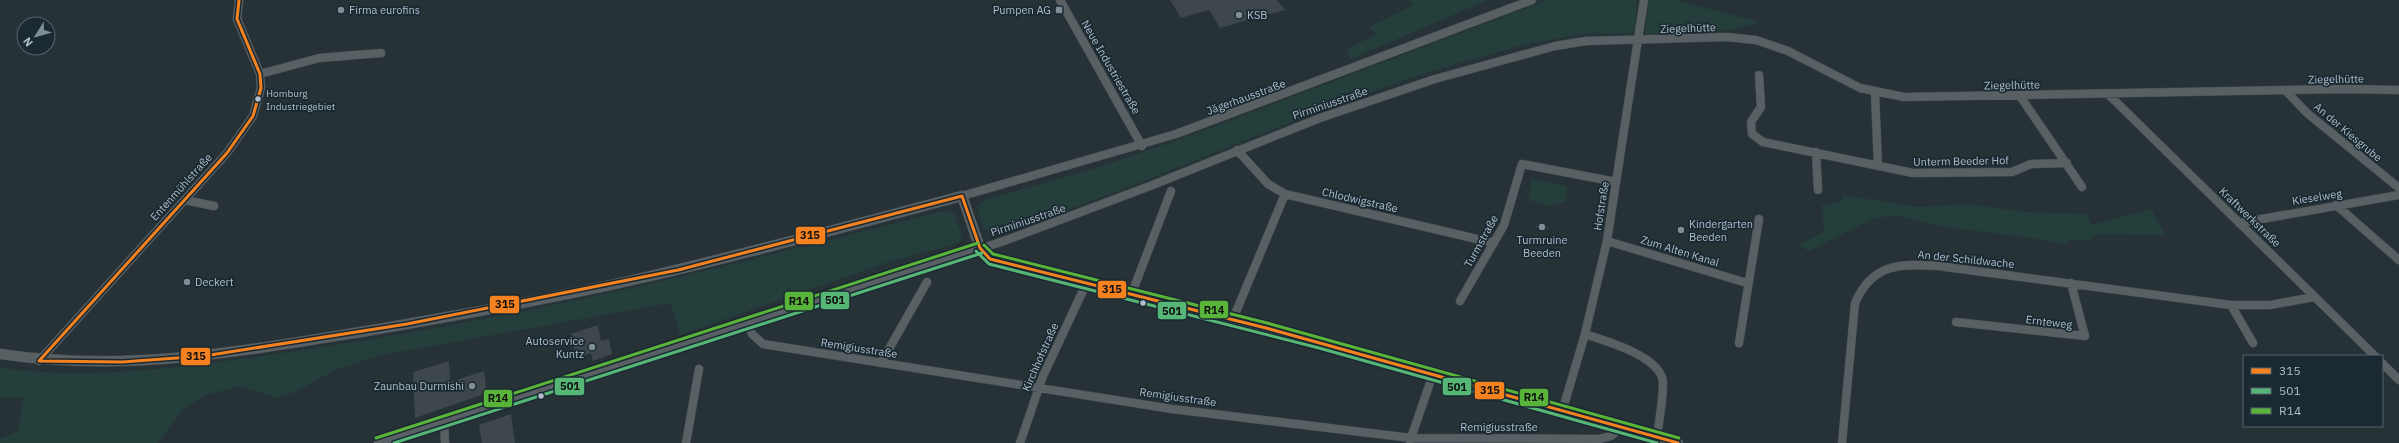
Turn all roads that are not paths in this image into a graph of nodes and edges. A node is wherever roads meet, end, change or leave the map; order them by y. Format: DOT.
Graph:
graph roads {
  1 [pos="239,0"];
  2 [pos="1060,0"];
  3 [pos="1532,0"];
  4 [pos="1644,0"];
  5 [pos="1638,41"];
  6 [pos="381,53"];
  7 [pos="260,74"];
  8 [pos="1760,75"];
  9 [pos="2399,90"];
  10 [pos="2286,91"];
  11 [pos="1875,93"];
  12 [pos="2108,94"];
  13 [pos="2020,96"];
  14 [pos="1142,146"];
  15 [pos="1237,150"];
  16 [pos="1816,152"];
  17 [pos="2067,163"];
  18 [pos="1878,166"];
  19 [pos="1616,182"];
  20 [pos="2082,187"];
  21 [pos="2399,188"];
  22 [pos="1818,190"];
  23 [pos="1171,191"];
  24 [pos="1285,194"];
  25 [pos="2399,195"];
  26 [pos="962,196"];
  27 [pos="185,200"];
  28 [pos="2336,205"];
  29 [pos="214,206"];
  30 [pos="1759,219"];
  31 [pos="2239,222"];
  32 [pos="1607,241"];
  33 [pos="1494,243"];
  34 [pos="980,248"];
  35 [pos="2399,260"];
  36 [pos="927,282"];
  37 [pos="1087,282"];
  38 [pos="1747,283"];
  39 [pos="2071,283"];
  40 [pos="1132,293"];
  41 [pos="2314,297"];
  42 [pos="1460,301"];
  43 [pos="2231,305"];
  44 [pos="1233,319"];
  45 [pos="748,322"];
  46 [pos="1956,322"];
  47 [pos="1584,334"];
  48 [pos="1739,343"];
  49 [pos="2253,343"];
  50 [pos="0,354"];
  51 [pos="2374,355"];
  52 [pos="40,361"];
  53 [pos="881,364"];
  54 [pos="2383,364"];
  55 [pos="699,369"];
  56 [pos="1432,374"];
  57 [pos="2399,380"];
  58 [pos="1038,388"];
  59 [pos="1562,412"];
  60 [pos="444,422"];
  61 [pos="1619,429"];
  62 [pos="1657,438"];
  63 [pos="1410,440"];
  64 [pos="378,443"];
  65 [pos="445,443"];
  66 [pos="686,443"];
  67 [pos="1020,443"];
  68 [pos="1678,443"];
  69 [pos="1842,443"];
  1 -- 7 [label="street, Entenmühlstraße"];
  2 -- 14 [label="street, Neue Industriestraße"];
  3 -- 14 [label="street, Jägerhausstraße"];
  4 -- 5 [label="street, Hofstraße"];
  5 -- 11 [label="street, Ziegelhütte"];
  5 -- 15 [label="street, Pirminiusstraße"];
  5 -- 19 [label="street, Hofstraße"];
  6 -- 7 [label="street"];
  7 -- 27 [label="street, Entenmühlstraße"];
  8 -- 16 [label="street, Unterm Beeder Hof"];
  9 -- 10 [label="street, Ziegelhütte"];
  10 -- 12 [label="street, Ziegelhütte"];
  10 -- 21 [label="street, An der Kiesgrube"];
  11 -- 13 [label="street, Ziegelhütte"];
  11 -- 18 [label="street"];
  12 -- 13 [label="street, Ziegelhütte"];
  12 -- 31 [label="street, Kraftwerkstraße"];
  13 -- 17 [label="street"];
  14 -- 26 [label="street, Jägerhausstraße"];
  15 -- 24 [label="street, Chlodwigstraße"];
  15 -- 34 [label="street, Pirminiusstraße"];
  16 -- 18 [label="street, Unterm Beeder Hof"];
  16 -- 22 [label="street"];
  17 -- 18 [label="street, Unterm Beeder Hof"];
  17 -- 20 [label="street"];
  19 -- 32 [label="street, Hofstraße"];
  19 -- 33 [label="street, Turmstraße"];
  23 -- 40 [label="street"];
  24 -- 33 [label="street, Chlodwigstraße"];
  24 -- 44 [label="street"];
  25 -- 28 [label="street, Kieselweg"];
  26 -- 34 [label="street"];
  26 -- 52 [label="street"];
  27 -- 29 [label="street"];
  27 -- 52 [label="street, Entenmühlstraße"];
  28 -- 31 [label="street, Kieselweg"];
  28 -- 35 [label="street"];
  30 -- 38 [label="street"];
  31 -- 41 [label="street, Kraftwerkstraße"];
  32 -- 38 [label="street, Zum Alten Kanal"];
  32 -- 47 [label="street, Hofstraße"];
  33 -- 42 [label="street, Turmstraße"];
  34 -- 37 [label="street"];
  34 -- 45 [label="street, Pirminiusstraße"];
  36 -- 53 [label="street"];
  37 -- 40 [label="street"];
  37 -- 58 [label="street, Kirchhofstraße"];
  38 -- 48 [label="street"];
  39 -- 43 [label="street, An der Schildwache"];
  39 -- 46 [label="street, Ernteweg"];
  39 -- 69 [label="street, An der Schildwache"];
  40 -- 44 [label="street"];
  41 -- 43 [label="street, An der Schildwache"];
  41 -- 51 [label="street, Kraftwerkstraße"];
  43 -- 49 [label="street"];
  44 -- 56 [label="street"];
  45 -- 53 [label="street, Remigiusstraße"];
  45 -- 60 [label="street, Pirminiusstraße"];
  47 -- 59 [label="street, Hofstraße"];
  47 -- 62 [label="street"];
  50 -- 52 [label="street"];
  53 -- 58 [label="street, Remigiusstraße"];
  54 -- 57 [label="street"];
  55 -- 66 [label="street"];
  56 -- 59 [label="street"];
  56 -- 63 [label="street"];
  58 -- 63 [label="street, Remigiusstraße"];
  58 -- 67 [label="street, Kirchhofstraße"];
  59 -- 61 [label="street"];
  60 -- 64 [label="street, Pirminiusstraße"];
  60 -- 65 [label="street"];
  61 -- 62 [label="street"];
  61 -- 63 [label="street, Remigiusstraße"];
  62 -- 68 [label="street"];
}
